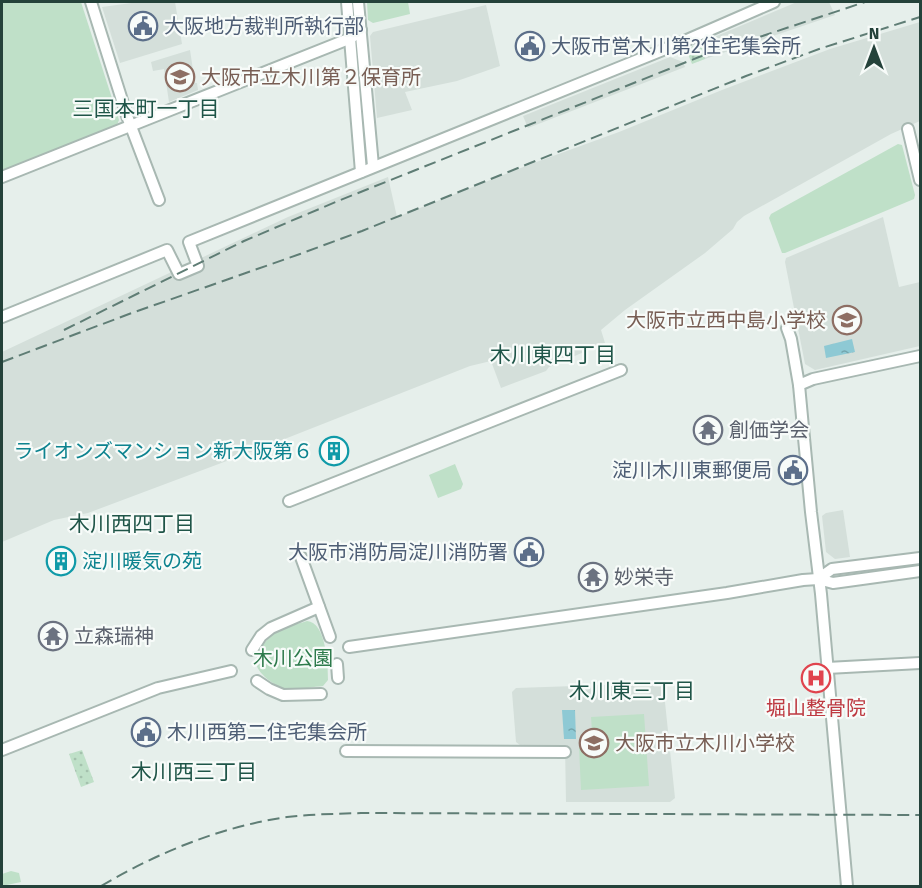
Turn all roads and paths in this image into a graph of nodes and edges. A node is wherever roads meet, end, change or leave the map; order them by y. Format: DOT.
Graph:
graph roads {
  1 [pos="91,2"];
  2 [pos="347,2"];
  3 [pos="358,2"];
  4 [pos="774,2"];
  5 [pos="361,30"];
  6 [pos="351,38"];
  7 [pos="131,126"];
  8 [pos="908,129"];
  9 [pos="373,166"];
  10 [pos="361,172"];
  11 [pos="2,177"];
  12 [pos="921,180"];
  13 [pos="159,200"];
  14 [pos="2,317"];
  15 [pos="787,328"];
  16 [pos="921,356"];
  17 [pos="621,370"];
  18 [pos="799,385"];
  19 [pos="289,501"];
  20 [pos="301,557"];
  21 [pos="921,558"];
  22 [pos="921,571"];
  23 [pos="818,579"];
  24 [pos="319,607"];
  25 [pos="330,637"];
  26 [pos="350,646"];
  27 [pos="252,650"];
  28 [pos="921,663"];
  29 [pos="337,664"];
  30 [pos="827,668"];
  31 [pos="231,671"];
  32 [pos="338,678"];
  33 [pos="257,681"];
  34 [pos="321,694"];
  35 [pos="2,750"];
  36 [pos="346,751"];
  37 [pos="565,752"];
  38 [pos="847,886"];
  1 -- 7 [label="street"];
  2 -- 6 [label="street"];
  3 -- 5 [label="street"];
  4 -- 9 [label="street"];
  5 -- 6 [label="street"];
  5 -- 9 [label="street"];
  6 -- 7 [label="street"];
  6 -- 10 [label="street"];
  7 -- 11 [label="street"];
  7 -- 13 [label="street"];
  8 -- 12 [label="street"];
  9 -- 10 [label="street"];
  10 -- 14 [label="street"];
  15 -- 18 [label="street"];
  16 -- 18 [label="street"];
  17 -- 19 [label="street"];
  18 -- 23 [label="street"];
  20 -- 24 [label="street"];
  21 -- 23 [label="street"];
  22 -- 23 [label="street"];
  23 -- 26 [label="street"];
  23 -- 30 [label="street"];
  24 -- 25 [label="street"];
  24 -- 27 [label="street"];
  28 -- 30 [label="street"];
  29 -- 32 [label="street"];
  30 -- 38 [label="street"];
  31 -- 35 [label="street"];
  33 -- 34 [label="street"];
  36 -- 37 [label="street"];
}
